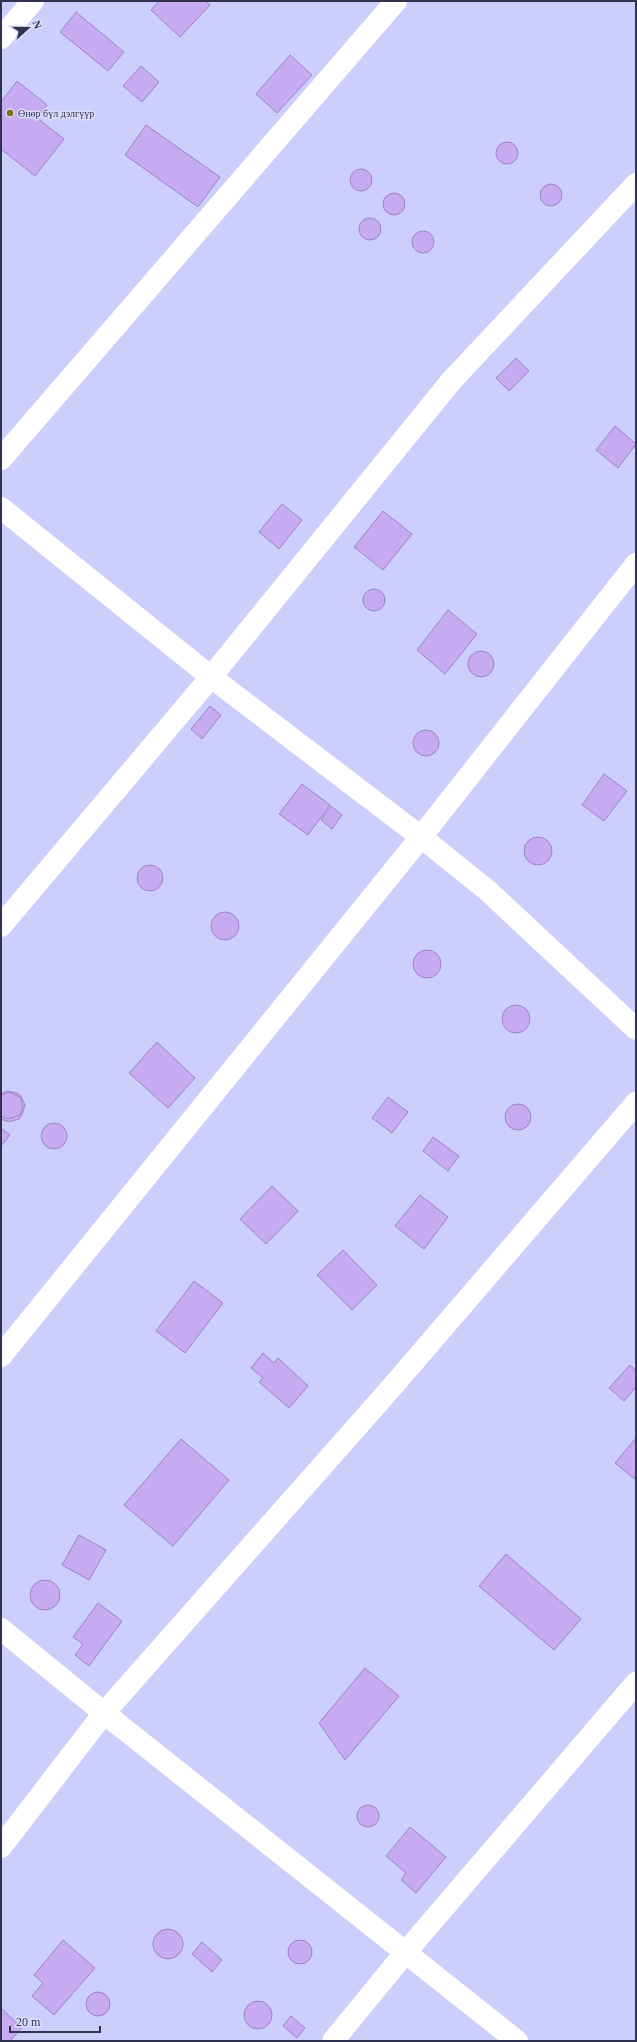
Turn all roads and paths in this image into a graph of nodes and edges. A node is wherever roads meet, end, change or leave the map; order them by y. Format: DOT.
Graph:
graph roads {
  1 [pos="32,1"];
  2 [pos="396,1"];
  3 [pos="1,38"];
  4 [pos="636,184"];
  5 [pos="1,459"];
  6 [pos="1,508"];
  7 [pos="636,564"];
  8 [pos="211,677"];
  9 [pos="421,836"];
  10 [pos="1,926"];
  11 [pos="636,1029"];
  12 [pos="636,1103"];
  13 [pos="1,1356"];
  14 [pos="1,1629"];
  15 [pos="636,1683"];
  16 [pos="104,1713"];
  17 [pos="1,1847"];
  18 [pos="405,1953"];
  19 [pos="333,2041"];
  20 [pos="517,2041"];
  1 -- 3 [label="street"];
  2 -- 5 [label="street"];
  4 -- 8 [label="street"];
  6 -- 8 [label="street"];
  7 -- 9 [label="street"];
  8 -- 9 [label="street"];
  8 -- 10 [label="street"];
  9 -- 11 [label="street"];
  9 -- 13 [label="street"];
  12 -- 16 [label="street"];
  14 -- 16 [label="street"];
  15 -- 18 [label="street"];
  16 -- 17 [label="street"];
  16 -- 18 [label="street"];
  18 -- 19 [label="street"];
  18 -- 20 [label="street"];
}
